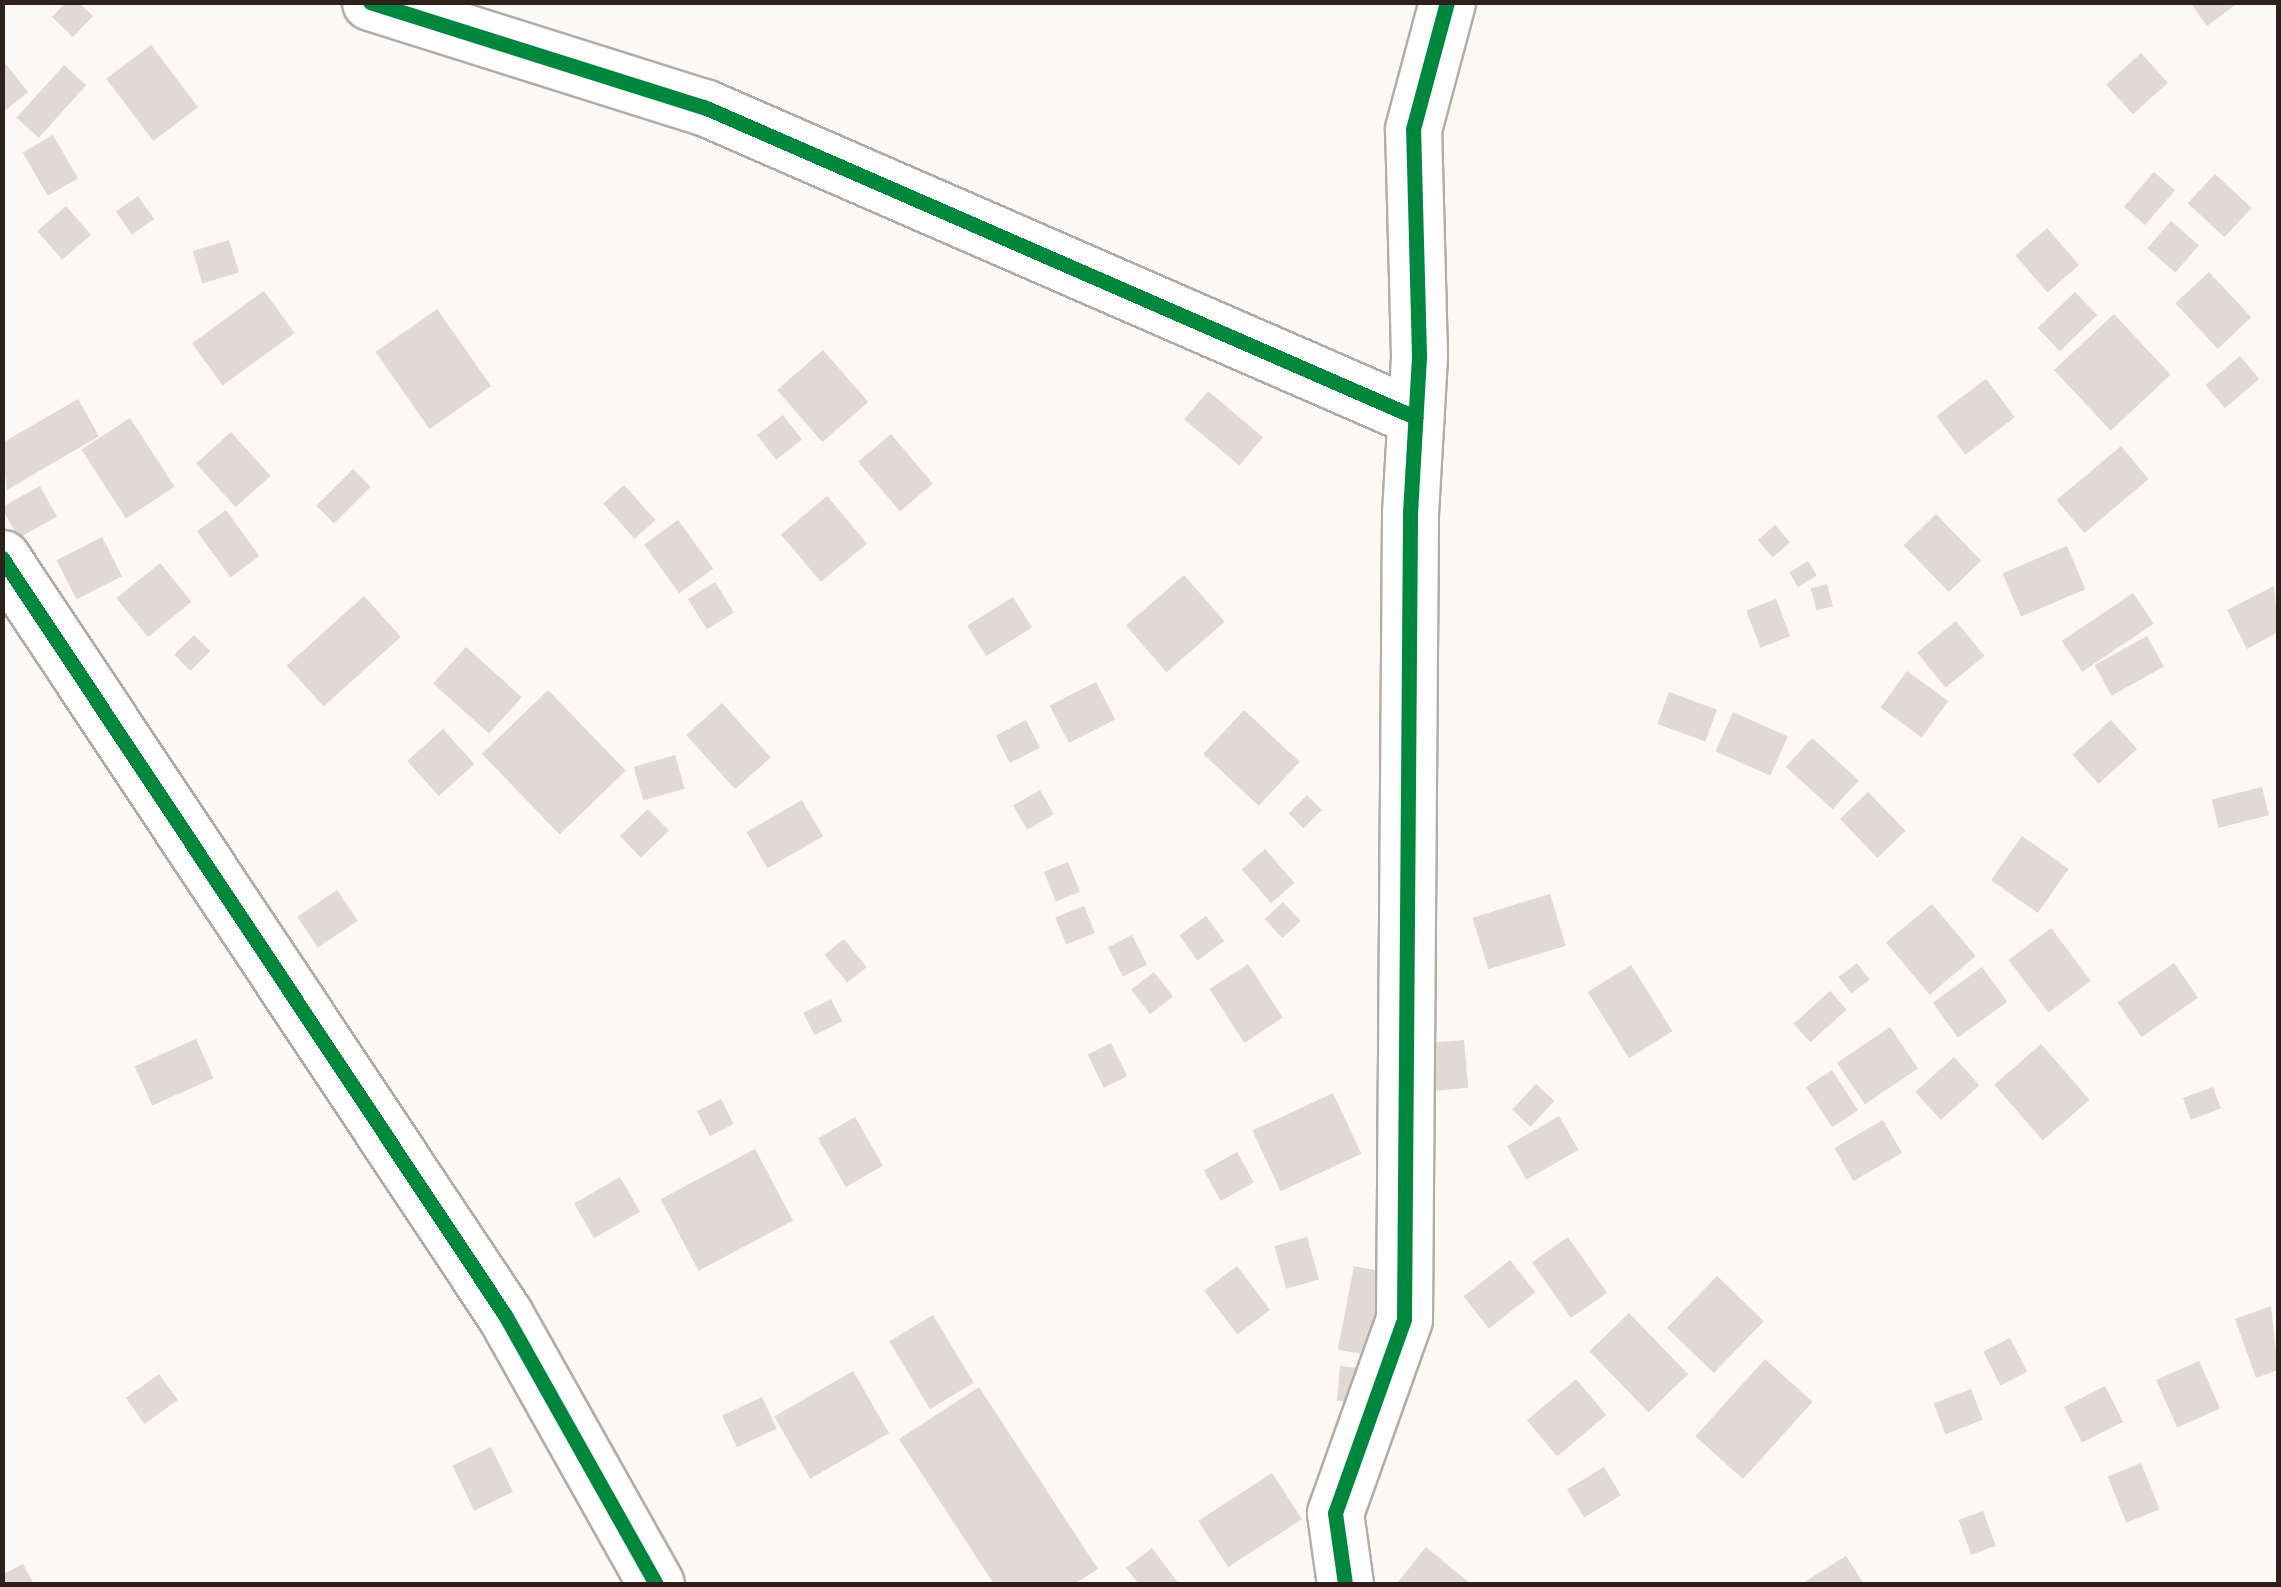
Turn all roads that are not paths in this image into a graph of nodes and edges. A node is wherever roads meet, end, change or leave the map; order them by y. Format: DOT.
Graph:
graph roads {
  1 [pos="370,2"];
  2 [pos="1448,2"];
  3 [pos="1415,417"];
  4 [pos="2,558"];
  5 [pos="656,1584"];
  6 [pos="1344,1584"];
  1 -- 3 [label="street"];
  2 -- 3 [label="street"];
  3 -- 6 [label="street"];
  4 -- 5 [label="street"];
}
